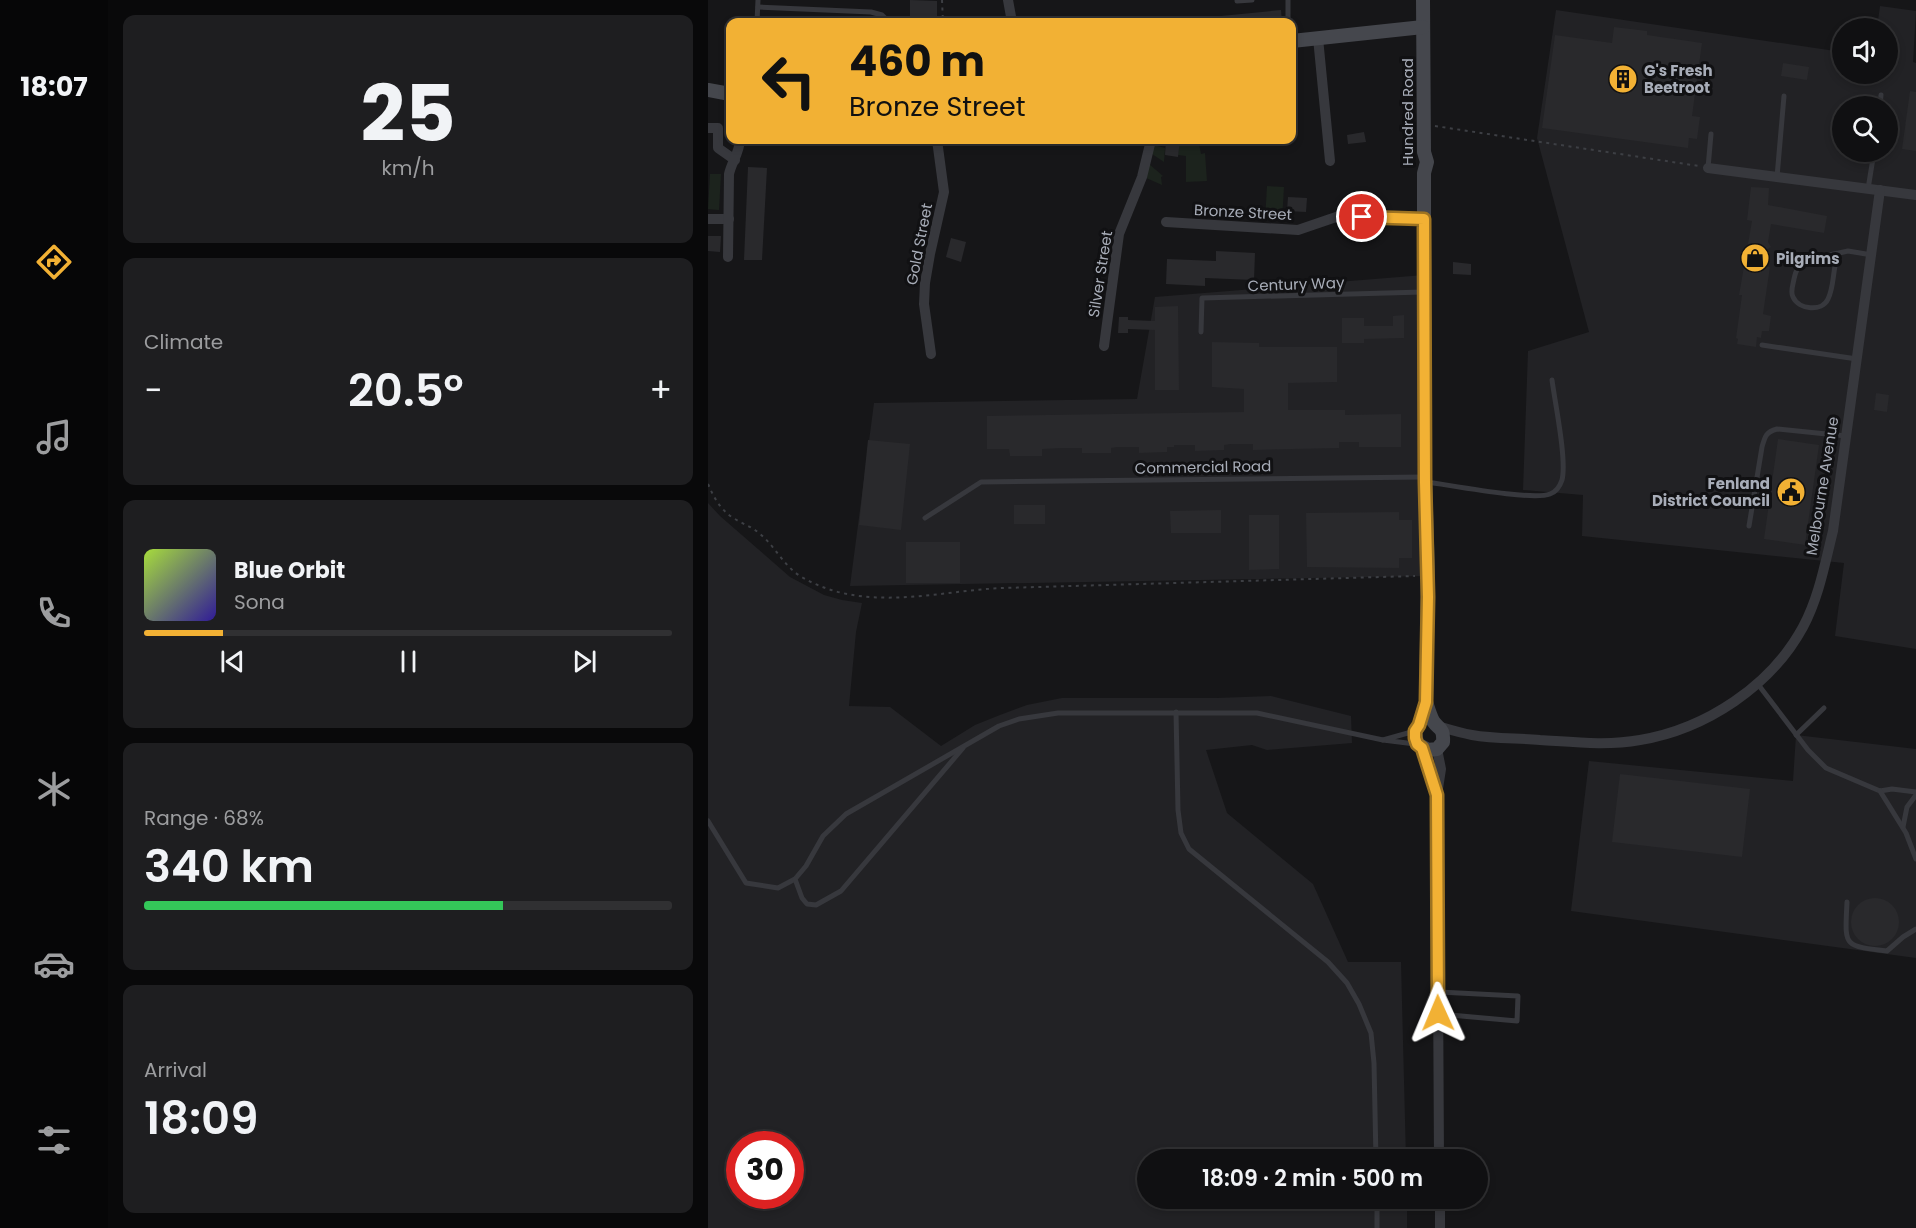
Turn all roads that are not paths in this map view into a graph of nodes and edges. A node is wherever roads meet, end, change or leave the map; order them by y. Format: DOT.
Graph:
graph roads {
  1 [pos="758,0"];
  2 [pos="1008,0"];
  3 [pos="1252,0"];
  4 [pos="1288,0"];
  5 [pos="1423,0"];
  6 [pos="1237,2"];
  7 [pos="758,7"];
  8 [pos="757,18"];
  9 [pos="885,18"];
  10 [pos="1011,18"];
  11 [pos="1288,18"];
  12 [pos="1423,27"];
  13 [pos="1318,38"];
  14 [pos="1296,41"];
  15 [pos="708,90"];
  16 [pos="726,93"];
  17 [pos="1784,96"];
  18 [pos="708,128"];
  19 [pos="1711,134"];
  20 [pos="740,144"];
  21 [pos="938,144"];
  22 [pos="1150,144"];
  23 [pos="735,160"];
  24 [pos="1330,161"];
  25 [pos="1872,162"];
  26 [pos="1708,168"];
  27 [pos="1777,177"];
  28 [pos="1868,189"];
  29 [pos="1880,190"];
  30 [pos="1916,195"];
  31 [pos="708,219"];
  32 [pos="729,219"];
  33 [pos="1424,219"];
  34 [pos="1166,222"];
  35 [pos="1839,253"];
  36 [pos="1872,255"];
  37 [pos="728,257"];
  38 [pos="1425,292"];
  39 [pos="1201,332"];
  40 [pos="1762,345"];
  41 [pos="1104,346"];
  42 [pos="931,354"];
  43 [pos="1857,359"];
  44 [pos="1552,380"];
  45 [pos="1846,436"];
  46 [pos="1425,479"];
  47 [pos="925,518"];
  48 [pos="1749,526"];
  49 [pos="1757,683"];
  50 [pos="1426,702"];
  51 [pos="1824,708"];
  52 [pos="1176,712"];
  53 [pos="1437,725"];
  54 [pos="1472,735"];
  55 [pos="1796,735"];
  56 [pos="1418,737"];
  57 [pos="1383,740"];
  58 [pos="966,745"];
  59 [pos="1440,745"];
  60 [pos="1880,790"];
  61 [pos="1916,793"];
  62 [pos="1437,795"];
  63 [pos="708,821"];
  64 [pos="1903,828"];
  65 [pos="1916,860"];
  66 [pos="795,879"];
  67 [pos="1847,902"];
  68 [pos="1916,929"];
  69 [pos="1437,992"];
  70 [pos="1438,1013"];
  71 [pos="1376,1149"];
  72 [pos="1439,1149"];
  73 [pos="1377,1209"];
  74 [pos="1440,1209"];
  75 [pos="1377,1228"];
  76 [pos="1440,1228"];
  1 -- 7 [label="lane"];
  2 -- 10 [label="street"];
  3 -- 6 [label="lane"];
  4 -- 11 [label="lane"];
  5 -- 12 [label="street, Hundred Road"];
  7 -- 8 [label="lane"];
  7 -- 9 [label="lane"];
  12 -- 13 [label="street"];
  12 -- 33 [label="street, Hundred Road"];
  13 -- 14 [label="street"];
  13 -- 24 [label="street"];
  15 -- 16 [label="street"];
  17 -- 27 [label="lane"];
  18 -- 23 [label="street"];
  19 -- 26 [label="lane"];
  20 -- 23 [label="street"];
  21 -- 42 [label="street, Gold Street"];
  22 -- 41 [label="street, Silver Street"];
  23 -- 32 [label="street"];
  25 -- 28 [label="lane"];
  26 -- 27 [label="street"];
  27 -- 28 [label="street"];
  28 -- 29 [label="street"];
  29 -- 30 [label="street"];
  29 -- 36 [label="street, Melbourne Avenue"];
  31 -- 32 [label="street"];
  32 -- 37 [label="street"];
  33 -- 34 [label="street, Bronze Street"];
  33 -- 38 [label="street, Hundred Road"];
  35 -- 35 [label="lane"];
  35 -- 36 [label="lane"];
  36 -- 43 [label="street, Melbourne Avenue"];
  38 -- 39 [label="lane, Century Way"];
  38 -- 46 [label="street, Hundred Road"];
  40 -- 43 [label="lane"];
  43 -- 45 [label="street, Melbourne Avenue"];
  44 -- 46 [label="lane, Commercial Road"];
  45 -- 48 [label="lane"];
  45 -- 49 [label="street, Melbourne Avenue"];
  46 -- 47 [label="lane, Commercial Road"];
  46 -- 50 [label="street, Hundred Road"];
  49 -- 54 [label="street, Melbourne Avenue"];
  49 -- 55 [label="lane"];
  50 -- 53 [label="street, Hundred Road"];
  50 -- 56 [label="street, Hundred Road"];
  51 -- 55 [label="lane"];
  52 -- 57 [label="lane"];
  52 -- 58 [label="lane"];
  52 -- 71 [label="lane"];
  53 -- 54 [label="street, Melbourne Avenue"];
  53 -- 56 [label="street"];
  53 -- 59 [label="street, Hundred Road"];
  54 -- 59 [label="street, Melbourne Avenue"];
  55 -- 60 [label="lane"];
  56 -- 57 [label="lane"];
  56 -- 57 [label="lane"];
  56 -- 59 [label="street"];
  56 -- 62 [label="street, Hundred Road"];
  58 -- 66 [label="lane"];
  58 -- 66 [label="lane"];
  59 -- 62 [label="street, Hundred Road"];
  60 -- 61 [label="lane"];
  60 -- 64 [label="lane"];
  61 -- 64 [label="lane"];
  62 -- 69 [label="street, Hundred Road"];
  63 -- 66 [label="lane"];
  64 -- 65 [label="lane"];
  67 -- 68 [label="lane"];
  69 -- 70 [label="street, Hundred Road"];
  69 -- 70 [label="lane"];
  70 -- 72 [label="street, Hundred Road"];
  73 -- 75 [label="lane"];
  74 -- 76 [label="street"];
}
